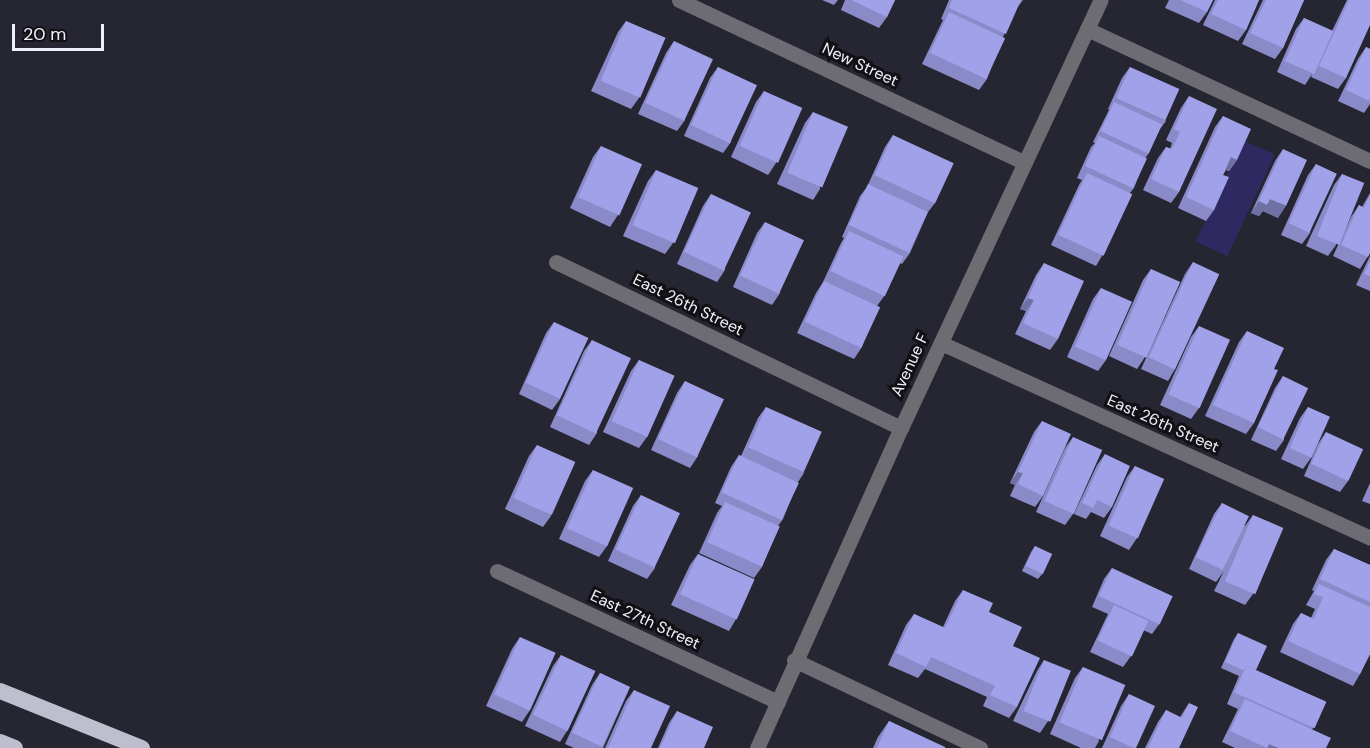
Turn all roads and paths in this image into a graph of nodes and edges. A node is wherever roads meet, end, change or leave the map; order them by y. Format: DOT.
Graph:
graph roads {
  1 [pos="679,0"];
  2 [pos="1101,0"];
  3 [pos="1087,30"];
  4 [pos="1370,160"];
  5 [pos="1025,163"];
  6 [pos="556,262"];
  7 [pos="940,344"];
  8 [pos="901,428"];
  9 [pos="1370,538"];
  10 [pos="497,571"];
  11 [pos="794,660"];
  12 [pos="0,691"];
  13 [pos="778,702"];
  14 [pos="0,742"];
  15 [pos="15,748"];
  16 [pos="142,748"];
  17 [pos="757,748"];
  18 [pos="980,748"];
  1 -- 5 [label="street, New Street"];
  2 -- 3 [label="street, Avenue F"];
  3 -- 4 [label="street"];
  3 -- 5 [label="street, Avenue F"];
  5 -- 7 [label="street, Avenue F"];
  6 -- 8 [label="street, East 26th Street"];
  7 -- 8 [label="street, Avenue F"];
  7 -- 9 [label="street, East 26th Street"];
  8 -- 11 [label="street, Avenue F"];
  10 -- 13 [label="street, East 27th Street"];
  11 -- 13 [label="street, Avenue F"];
  11 -- 18 [label="street"];
  12 -- 16 [label="highway"];
  13 -- 17 [label="street, Avenue F"];
  14 -- 15 [label="highway"];
}
